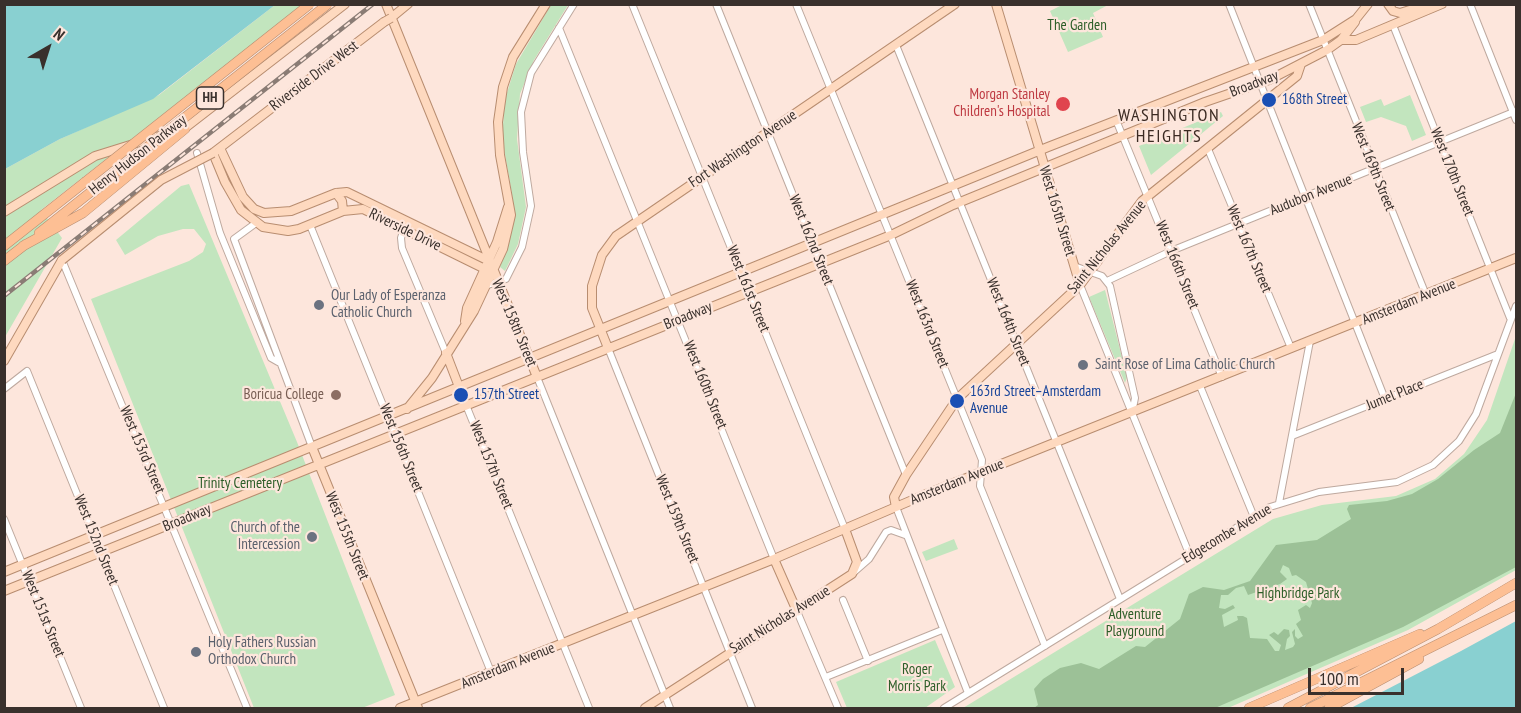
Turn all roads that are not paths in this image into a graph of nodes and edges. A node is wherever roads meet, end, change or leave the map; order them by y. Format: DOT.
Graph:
graph roads {
  1 [pos="310,4"];
  2 [pos="328,4"];
  3 [pos="345,4"];
  4 [pos="408,4"];
  5 [pos="546,4"];
  6 [pos="574,4"];
  7 [pos="632,4"];
  8 [pos="716,4"];
  9 [pos="796,4"];
  10 [pos="955,4"];
  11 [pos="996,4"];
  12 [pos="1229,4"];
  13 [pos="1309,4"];
  14 [pos="1368,4"];
  15 [pos="1388,4"];
  16 [pos="1429,4"];
  17 [pos="1442,4"];
  18 [pos="1470,4"];
  19 [pos="386,6"];
  20 [pos="1356,19"];
  21 [pos="1393,25"];
  22 [pos="559,28"];
  23 [pos="1323,40"];
  24 [pos="1341,40"];
  25 [pos="896,45"];
  26 [pos="1327,50"];
  27 [pos="1301,64"];
  28 [pos="1254,67"];
  29 [pos="1260,83"];
  30 [pos="830,90"];
  31 [pos="1191,91"];
  32 [pos="1268,101"];
  33 [pos="1196,106"];
  34 [pos="1515,112"];
  35 [pos="197,120"];
  36 [pos="1116,120"];
  37 [pos="1516,120"];
  38 [pos="185,129"];
  39 [pos="768,132"];
  40 [pos="1123,136"];
  41 [pos="1439,142"];
  42 [pos="1208,149"];
  43 [pos="217,150"];
  44 [pos="1038,152"];
  45 [pos="197,153"];
  46 [pos="95,156"];
  47 [pos="1045,168"];
  48 [pos="1374,169"];
  49 [pos="702,177"];
  50 [pos="953,186"];
  51 [pos="336,193"];
  52 [pos="1149,195"];
  53 [pos="1306,197"];
  54 [pos="959,202"];
  55 [pos="509,203"];
  56 [pos="291,211"];
  57 [pos="344,211"];
  58 [pos="4,212"];
  59 [pos="883,216"];
  60 [pos="638,221"];
  61 [pos="256,223"];
  62 [pos="1239,223"];
  63 [pos="310,225"];
  64 [pos="406,225"];
  65 [pos="299,229"];
  66 [pos="891,235"];
  67 [pos="813,244"];
  68 [pos="4,246"];
  69 [pos="23,246"];
  70 [pos="1171,251"];
  71 [pos="1516,258"];
  72 [pos="62,260"];
  73 [pos="4,261"];
  74 [pos="489,261"];
  75 [pos="820,262"];
  76 [pos="1074,266"];
  77 [pos="1491,269"];
  78 [pos="489,272"];
  79 [pos="1090,273"];
  80 [pos="742,274"];
  81 [pos="1107,281"];
  82 [pos="492,284"];
  83 [pos="1080,285"];
  84 [pos="749,292"];
  85 [pos="1426,295"];
  86 [pos="671,302"];
  87 [pos="1516,306"];
  88 [pos="1510,318"];
  89 [pos="678,320"];
  90 [pos="465,321"];
  91 [pos="1356,323"];
  92 [pos="600,330"];
  93 [pos="1310,341"];
  94 [pos="1017,344"];
  95 [pos="608,348"];
  96 [pos="1291,348"];
  97 [pos="446,353"];
  98 [pos="1498,354"];
  99 [pos="530,360"];
  100 [pos="4,361"];
  101 [pos="278,362"];
  102 [pos="537,377"];
  103 [pos="1222,377"];
  104 [pos="1200,386"];
  105 [pos="460,388"];
  106 [pos="4,389"];
  107 [pos="957,399"];
  108 [pos="1385,399"];
  109 [pos="466,405"];
  110 [pos="407,410"];
  111 [pos="1132,414"];
  112 [pos="389,417"];
  113 [pos="395,434"];
  114 [pos="1292,436"];
  115 [pos="1056,442"];
  116 [pos="312,447"];
  117 [pos="318,464"];
  118 [pos="981,472"];
  119 [pos="906,475"];
  120 [pos="1279,503"];
  121 [pos="166,507"];
  122 [pos="896,507"];
  123 [pos="1254,517"];
  124 [pos="4,519"];
  125 [pos="173,524"];
  126 [pos="845,529"];
  127 [pos="94,535"];
  128 [pos="905,535"];
  129 [pos="101,554"];
  130 [pos="1190,556"];
  131 [pos="774,559"];
  132 [pos="23,565"];
  133 [pos="4,572"];
  134 [pos="852,574"];
  135 [pos="30,581"];
  136 [pos="1516,585"];
  137 [pos="704,586"];
  138 [pos="4,591"];
  139 [pos="1120,599"];
  140 [pos="843,600"];
  141 [pos="1514,606"];
  142 [pos="796,609"];
  143 [pos="633,615"];
  144 [pos="1469,628"];
  145 [pos="1438,629"];
  146 [pos="942,630"];
  147 [pos="564,643"];
  148 [pos="1045,646"];
  149 [pos="729,652"];
  150 [pos="868,661"];
  151 [pos="491,672"];
  152 [pos="826,678"];
  153 [pos="968,693"];
  154 [pos="664,694"];
  155 [pos="1266,701"];
  156 [pos="417,705"];
  157 [pos="81,708"];
  158 [pos="164,708"];
  159 [pos="247,708"];
  160 [pos="400,708"];
  161 [pos="589,708"];
  162 [pos="645,708"];
  163 [pos="670,708"];
  164 [pos="752,708"];
  165 [pos="838,708"];
  166 [pos="944,708"];
  167 [pos="1249,708"];
  168 [pos="1254,708"];
  169 [pos="1288,708"];
  170 [pos="1310,708"];
  171 [pos="1329,708"];
  1 -- 68 [label="highway, Henry Hudson Parkway / HH, bridge"];
  2 -- 69 [label="highway, Henry Hudson Parkway / HH, bridge"];
  3 -- 35 [label="main road"];
  4 -- 43 [label="main road, Riverside Drive West, bridge"];
  5 -- 55 [label="main road"];
  6 -- 22 [label="street"];
  7 -- 49 [label="street, West 161st Street"];
  8 -- 39 [label="street, West 162nd Street"];
  9 -- 30 [label="street, West 163rd Street"];
  10 -- 25 [label="main road, Fort Washington Avenue"];
  11 -- 44 [label="main road, West 165th Street"];
  12 -- 28 [label="street"];
  13 -- 23 [label="street, West 169th Street"];
  14 -- 20 [label="main road, Broadway"];
  15 -- 16 [label="main road"];
  17 -- 21 [label="main road"];
  18 -- 34 [label="street"];
  19 -- 74 [label="main road, West 158th Street"];
  20 -- 23 [label="main road, Broadway"];
  20 -- 24 [label="main road, Broadway"];
  21 -- 24 [label="main road"];
  21 -- 41 [label="street, West 170th Street"];
  22 -- 60 [label="street, West 160th Street"];
  22 -- 82 [label="street"];
  23 -- 26 [label="street, West 169th Street"];
  23 -- 28 [label="main road, Broadway"];
  24 -- 26 [label="main road, Broadway"];
  25 -- 30 [label="main road, Fort Washington Avenue"];
  25 -- 50 [label="street, West 164th Street"];
  26 -- 27 [label="main road, Broadway"];
  26 -- 48 [label="street, West 169th Street"];
  27 -- 29 [label="main road, Broadway"];
  27 -- 32 [label="main road, Saint Nicholas Avenue"];
  28 -- 29 [label="street"];
  28 -- 31 [label="main road, Broadway"];
  29 -- 32 [label="street"];
  29 -- 33 [label="main road, Broadway"];
  30 -- 39 [label="main road, Fort Washington Avenue"];
  30 -- 59 [label="street, West 163rd Street"];
  31 -- 33 [label="main road"];
  31 -- 36 [label="main road, Broadway"];
  32 -- 42 [label="main road, Saint Nicholas Avenue"];
  32 -- 53 [label="street"];
  33 -- 40 [label="main road, Broadway"];
  34 -- 37 [label="street"];
  34 -- 41 [label="street, Audubon Avenue"];
  35 -- 38 [label="main road"];
  35 -- 46 [label="main road"];
  36 -- 40 [label="street, West 166th Street"];
  36 -- 44 [label="main road, Broadway"];
  38 -- 46 [label="main road"];
  38 -- 69 [label="highway"];
  39 -- 49 [label="main road, Fort Washington Avenue"];
  39 -- 67 [label="street, West 162nd Street"];
  40 -- 47 [label="main road, Broadway"];
  40 -- 52 [label="street, West 166th Street"];
  41 -- 48 [label="street, Audubon Avenue"];
  41 -- 77 [label="street, West 170th Street"];
  42 -- 52 [label="main road, Saint Nicholas Avenue"];
  42 -- 62 [label="street, West 167th Street"];
  43 -- 56 [label="main road"];
  43 -- 61 [label="main road"];
  43 -- 72 [label="main road, bridge"];
  44 -- 47 [label="main road, West 165th Street"];
  44 -- 50 [label="main road, Broadway"];
  45 -- 101 [label="street, West 155th Street"];
  46 -- 58 [label="main road"];
  47 -- 54 [label="main road, Broadway"];
  47 -- 76 [label="main road, West 165th Street"];
  48 -- 53 [label="street, Audubon Avenue"];
  48 -- 85 [label="street, West 169th Street"];
  49 -- 60 [label="main road, Fort Washington Avenue"];
  49 -- 80 [label="street, West 161st Street"];
  50 -- 54 [label="street, West 164th Street"];
  50 -- 59 [label="main road, Broadway"];
  51 -- 56 [label="main road"];
  51 -- 57 [label="main road"];
  51 -- 64 [label="main road, Riverside Drive"];
  52 -- 70 [label="street, West 166th Street"];
  52 -- 79 [label="main road, Saint Nicholas Avenue"];
  53 -- 62 [label="street, Audubon Avenue"];
  53 -- 91 [label="street"];
  54 -- 66 [label="main road, Broadway"];
  54 -- 94 [label="street, West 164th Street"];
  55 -- 74 [label="main road"];
  55 -- 78 [label="main road"];
  56 -- 65 [label="main road"];
  57 -- 63 [label="main road, Riverside Drive"];
  57 -- 64 [label="main road, Riverside Drive"];
  59 -- 66 [label="street, West 163rd Street"];
  59 -- 67 [label="main road, Broadway"];
  60 -- 86 [label="street, West 160th Street"];
  60 -- 92 [label="main road, Fort Washington Avenue"];
  61 -- 65 [label="main road, Riverside Drive"];
  61 -- 101 [label="street, West 155th Street"];
  62 -- 70 [label="street, Audubon Avenue"];
  62 -- 96 [label="street, West 167th Street"];
  63 -- 65 [label="main road, Riverside Drive"];
  63 -- 112 [label="street, West 156th Street"];
  64 -- 74 [label="main road, Riverside Drive"];
  64 -- 78 [label="main road, Riverside Drive"];
  64 -- 97 [label="street, West 157th Street"];
  66 -- 75 [label="main road, Broadway"];
  66 -- 107 [label="street, West 163rd Street"];
  67 -- 75 [label="street, West 162nd Street"];
  67 -- 80 [label="main road, Broadway"];
  69 -- 73 [label="highway, Henry Hudson Parkway / HH"];
  70 -- 81 [label="street, Audubon Avenue"];
  70 -- 103 [label="street, West 166th Street"];
  71 -- 77 [label="main road, Amsterdam Avenue"];
  72 -- 100 [label="main road"];
  72 -- 121 [label="street, West 153rd Street"];
  74 -- 78 [label="main road, West 158th Street"];
  75 -- 84 [label="main road, Broadway"];
  75 -- 119 [label="street, West 162nd Street"];
  76 -- 79 [label="street"];
  76 -- 83 [label="main road, West 165th Street"];
  77 -- 85 [label="main road, Amsterdam Avenue"];
  77 -- 88 [label="street, West 170th Street"];
  78 -- 82 [label="main road"];
  78 -- 90 [label="main road"];
  79 -- 81 [label="street"];
  79 -- 83 [label="main road, Saint Nicholas Avenue"];
  80 -- 84 [label="street, West 161st Street"];
  80 -- 86 [label="main road, Broadway"];
  81 -- 111 [label="street, West 165th Street"];
  82 -- 90 [label="main road"];
  82 -- 99 [label="main road, West 158th Street"];
  83 -- 94 [label="main road, Saint Nicholas Avenue"];
  83 -- 111 [label="street, West 165th Street"];
  84 -- 89 [label="main road, Broadway"];
  84 -- 126 [label="street, West 161st Street"];
  85 -- 91 [label="main road, Amsterdam Avenue"];
  86 -- 89 [label="street, West 160th Street"];
  86 -- 92 [label="main road, Broadway"];
  87 -- 88 [label="street, Edgecombe Avenue"];
  88 -- 98 [label="street, Edgecombe Avenue"];
  89 -- 95 [label="main road, Broadway"];
  89 -- 131 [label="street, West 160th Street"];
  90 -- 97 [label="main road"];
  91 -- 93 [label="main road, Amsterdam Avenue"];
  91 -- 108 [label="street"];
  92 -- 95 [label="main road, West 159th Street"];
  92 -- 99 [label="main road, Broadway"];
  93 -- 96 [label="main road, Amsterdam Avenue"];
  93 -- 114 [label="street"];
  94 -- 107 [label="main road, Saint Nicholas Avenue"];
  94 -- 115 [label="street, West 164th Street"];
  95 -- 102 [label="main road, Broadway"];
  95 -- 137 [label="street, West 159th Street"];
  96 -- 103 [label="main road, Amsterdam Avenue"];
  97 -- 105 [label="main road, West 157th Street"];
  97 -- 110 [label="main road"];
  98 -- 108 [label="street, Jumel Place"];
  98 -- 120 [label="street, Edgecombe Avenue"];
  99 -- 102 [label="main road, West 158th Street"];
  99 -- 105 [label="main road, Broadway"];
  101 -- 116 [label="street, West 155th Street"];
  102 -- 109 [label="main road, Broadway"];
  102 -- 143 [label="street, West 158th Street"];
  103 -- 104 [label="main road, Amsterdam Avenue"];
  104 -- 111 [label="main road, Amsterdam Avenue"];
  104 -- 123 [label="street"];
  105 -- 109 [label="main road, West 157th Street"];
  105 -- 110 [label="main road, Broadway"];
  106 -- 127 [label="street, West 152nd Street"];
  107 -- 118 [label="street, West 163rd Street"];
  107 -- 119 [label="main road, Saint Nicholas Avenue"];
  108 -- 114 [label="street, Jumel Place"];
  109 -- 113 [label="main road, Broadway"];
  109 -- 147 [label="street, West 157th Street"];
  110 -- 112 [label="main road, Broadway"];
  111 -- 115 [label="main road, Amsterdam Avenue"];
  111 -- 130 [label="street, West 165th Street"];
  112 -- 113 [label="street, West 156th Street"];
  112 -- 116 [label="main road, Broadway"];
  113 -- 117 [label="main road, Broadway"];
  113 -- 151 [label="street, West 156th Street"];
  114 -- 120 [label="street"];
  115 -- 118 [label="main road, Amsterdam Avenue"];
  115 -- 139 [label="street, West 164th Street"];
  116 -- 117 [label="main road, West 155th Street"];
  116 -- 121 [label="main road, Broadway"];
  117 -- 125 [label="main road, Broadway"];
  117 -- 156 [label="main road, West 155th Street"];
  118 -- 122 [label="main road, Amsterdam Avenue"];
  118 -- 148 [label="street, West 163rd Street"];
  119 -- 122 [label="main road, Saint Nicholas Avenue"];
  120 -- 123 [label="street, Edgecombe Avenue"];
  121 -- 125 [label="street, West 153rd Street"];
  121 -- 127 [label="main road, Broadway"];
  122 -- 126 [label="main road, Amsterdam Avenue"];
  122 -- 128 [label="street"];
  123 -- 130 [label="street, Edgecombe Avenue"];
  124 -- 132 [label="street, West 151st Street"];
  125 -- 129 [label="main road, Broadway"];
  125 -- 159 [label="street, West 153rd Street"];
  126 -- 131 [label="main road, Amsterdam Avenue"];
  126 -- 134 [label="main road, West 161st Street"];
  127 -- 129 [label="street, West 152nd Street"];
  127 -- 132 [label="main road, Broadway"];
  128 -- 134 [label="street, Saint Nicholas Avenue"];
  128 -- 146 [label="street"];
  129 -- 135 [label="main road, Broadway"];
  129 -- 158 [label="street, West 152nd Street"];
  130 -- 139 [label="street, Edgecombe Avenue"];
  131 -- 137 [label="main road, Amsterdam Avenue"];
  131 -- 142 [label="main road, West 160th Street"];
  132 -- 133 [label="main road, Broadway"];
  132 -- 135 [label="street, West 151st Street"];
  134 -- 142 [label="main road, Saint Nicholas Avenue"];
  135 -- 138 [label="main road, Broadway"];
  135 -- 157 [label="street, West 151st Street"];
  136 -- 145 [label="highway"];
  137 -- 143 [label="main road, Amsterdam Avenue"];
  137 -- 149 [label="street, West 159th Street"];
  139 -- 148 [label="street, Edgecombe Avenue"];
  140 -- 150 [label="street"];
  141 -- 144 [label="highway"];
  142 -- 149 [label="main road, Saint Nicholas Avenue"];
  142 -- 152 [label="street, West 160th Street"];
  143 -- 147 [label="main road, Amsterdam Avenue"];
  143 -- 154 [label="street, West 158th Street"];
  144 -- 170 [label="highway"];
  144 -- 171 [label="highway"];
  145 -- 155 [label="highway"];
  145 -- 169 [label="highway"];
  146 -- 150 [label="street"];
  146 -- 153 [label="street"];
  147 -- 151 [label="main road, Amsterdam Avenue"];
  147 -- 161 [label="street, West 157th Street"];
  148 -- 153 [label="street, Edgecombe Avenue"];
  149 -- 154 [label="main road, Saint Nicholas Avenue"];
  149 -- 164 [label="street, West 159th Street"];
  150 -- 152 [label="street"];
  151 -- 156 [label="main road, Amsterdam Avenue"];
  152 -- 165 [label="street, West 160th Street"];
  153 -- 166 [label="street, Edgecombe Avenue"];
  154 -- 162 [label="main road, Saint Nicholas Avenue"];
  154 -- 163 [label="street, West 158th Street"];
  155 -- 167 [label="highway"];
  155 -- 168 [label="highway"];
  156 -- 160 [label="main road, Amsterdam Avenue"];
}
